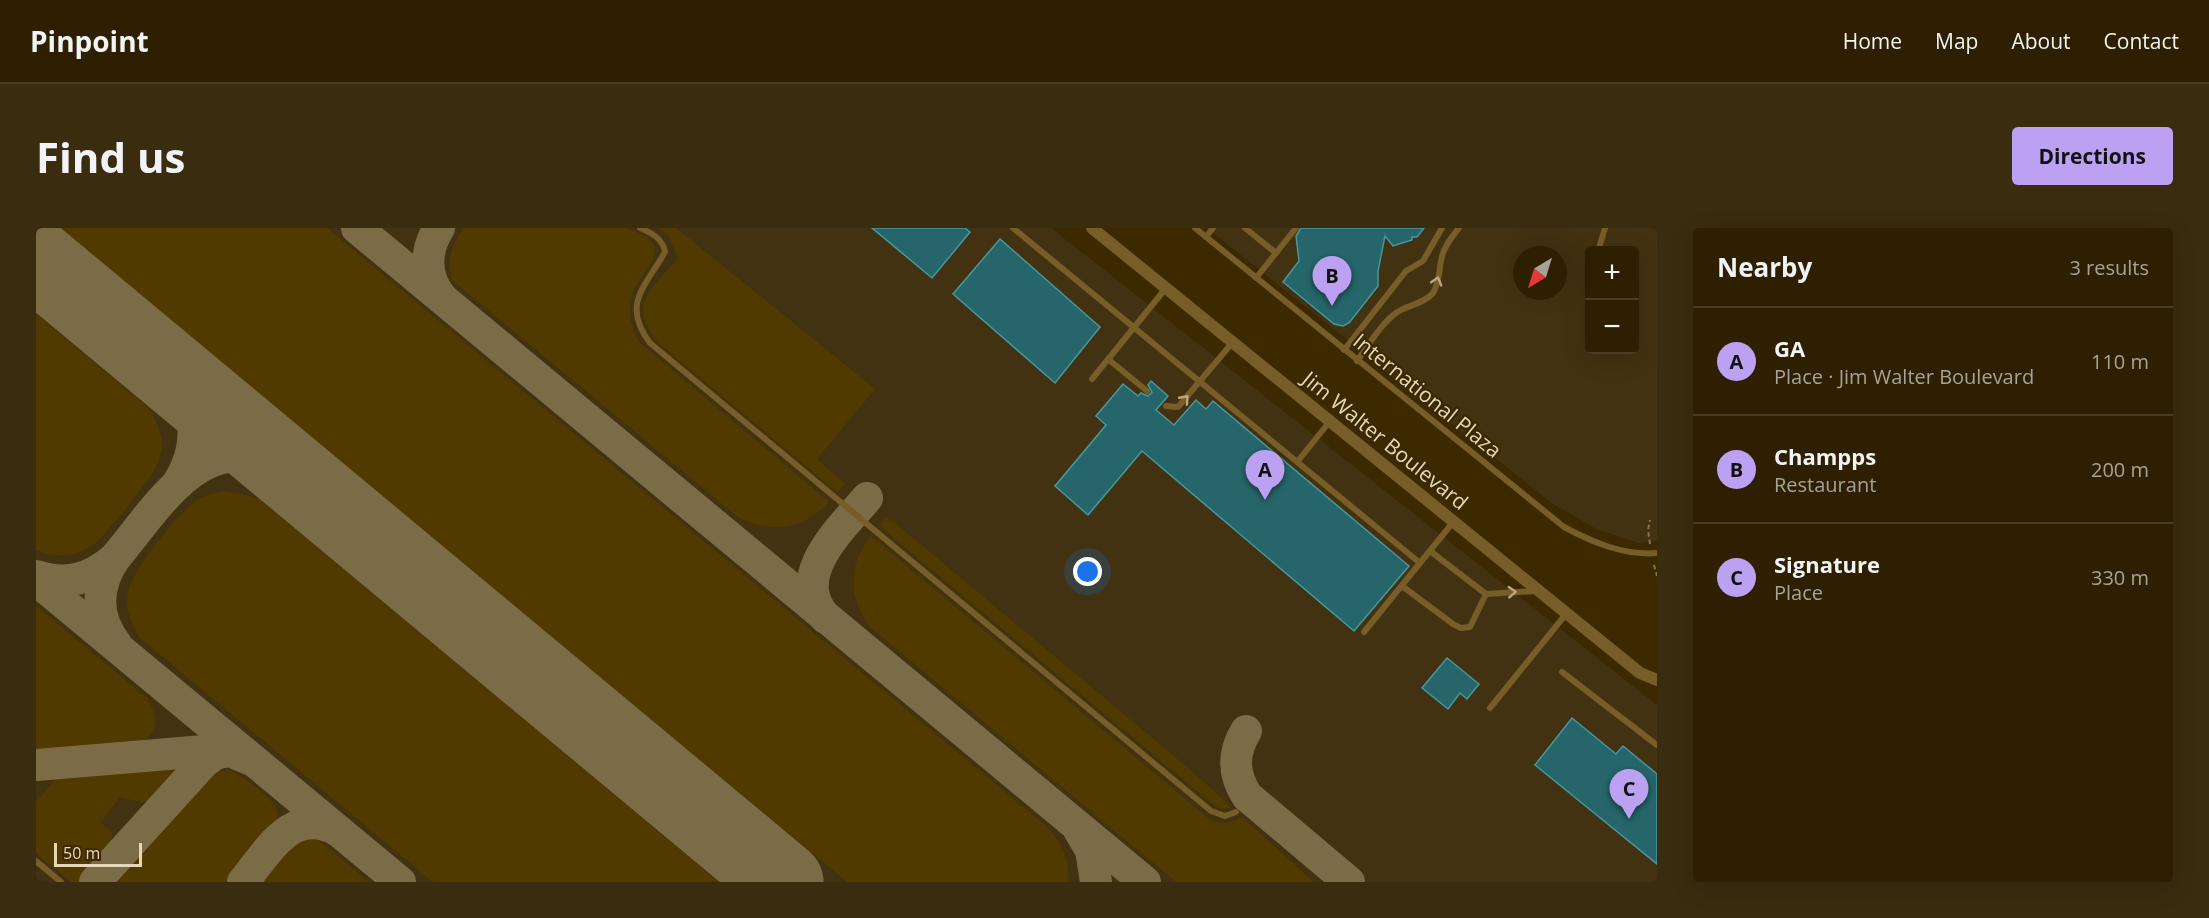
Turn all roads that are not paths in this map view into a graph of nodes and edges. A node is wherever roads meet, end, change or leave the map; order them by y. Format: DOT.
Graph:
graph roads {
  1 [pos="640,228"];
  2 [pos="1014,228"];
  3 [pos="1092,228"];
  4 [pos="1194,228"];
  5 [pos="1213,228"];
  6 [pos="1245,228"];
  7 [pos="1296,228"];
  8 [pos="1442,228"];
  9 [pos="1459,228"];
  10 [pos="1605,228"];
  11 [pos="1253,231"];
  12 [pos="1206,237"];
  13 [pos="1600,246"];
  14 [pos="1276,253"];
  15 [pos="1256,278"];
  16 [pos="1166,288"];
  17 [pos="1134,328"];
  18 [pos="1233,342"];
  19 [pos="1344,350"];
  20 [pos="1108,359"];
  21 [pos="1357,361"];
  22 [pos="1092,379"];
  23 [pos="1200,381"];
  24 [pos="1147,391"];
  25 [pos="1166,406"];
  26 [pos="1329,421"];
  27 [pos="1298,461"];
  28 [pos="1454,521"];
  29 [pos="1430,551"];
  30 [pos="1657,553"];
  31 [pos="1420,563"];
  32 [pos="1402,586"];
  33 [pos="1538,591"];
  34 [pos="1486,594"];
  35 [pos="1566,614"];
  36 [pos="1364,632"];
  37 [pos="1562,672"];
  38 [pos="1657,680"];
  39 [pos="1490,708"];
  40 [pos="1657,745"];
  41 [pos="1236,812"];
  42 [pos="37,863"];
  43 [pos="61,882"];
  1 -- 41 [label="lane"];
  2 -- 17 [label="lane"];
  3 -- 16 [label="street, Jim Walter Boulevard"];
  4 -- 12 [label="lane, International Plaza"];
  5 -- 12 [label="lane"];
  6 -- 11 [label="lane"];
  7 -- 14 [label="lane"];
  8 -- 19 [label="lane"];
  21 -- 9 [label="lane, one-way"];
  10 -- 13 [label="lane"];
  11 -- 14 [label="lane"];
  12 -- 15 [label="lane, International Plaza"];
  14 -- 15 [label="lane"];
  15 -- 19 [label="lane, International Plaza"];
  16 -- 17 [label="lane"];
  16 -- 18 [label="street, Jim Walter Boulevard"];
  17 -- 20 [label="lane"];
  17 -- 23 [label="lane"];
  18 -- 23 [label="lane"];
  18 -- 26 [label="street, Jim Walter Boulevard"];
  19 -- 21 [label="lane, International Plaza"];
  20 -- 22 [label="lane"];
  20 -- 24 [label="lane"];
  21 -- 30 [label="lane, International Plaza"];
  25 -- 23 [label="lane, one-way"];
  23 -- 27 [label="lane"];
  26 -- 27 [label="lane"];
  26 -- 28 [label="street, Jim Walter Boulevard"];
  27 -- 31 [label="lane"];
  28 -- 29 [label="lane"];
  28 -- 33 [label="street, Jim Walter Boulevard"];
  29 -- 31 [label="lane"];
  29 -- 34 [label="lane"];
  31 -- 32 [label="lane"];
  32 -- 34 [label="lane"];
  32 -- 36 [label="lane"];
  34 -- 33 [label="lane, one-way"];
  33 -- 35 [label="street, Jim Walter Boulevard"];
  35 -- 38 [label="street, Jim Walter Boulevard"];
  35 -- 39 [label="lane"];
  37 -- 40 [label="lane"];
  42 -- 43 [label="lane"];
}
